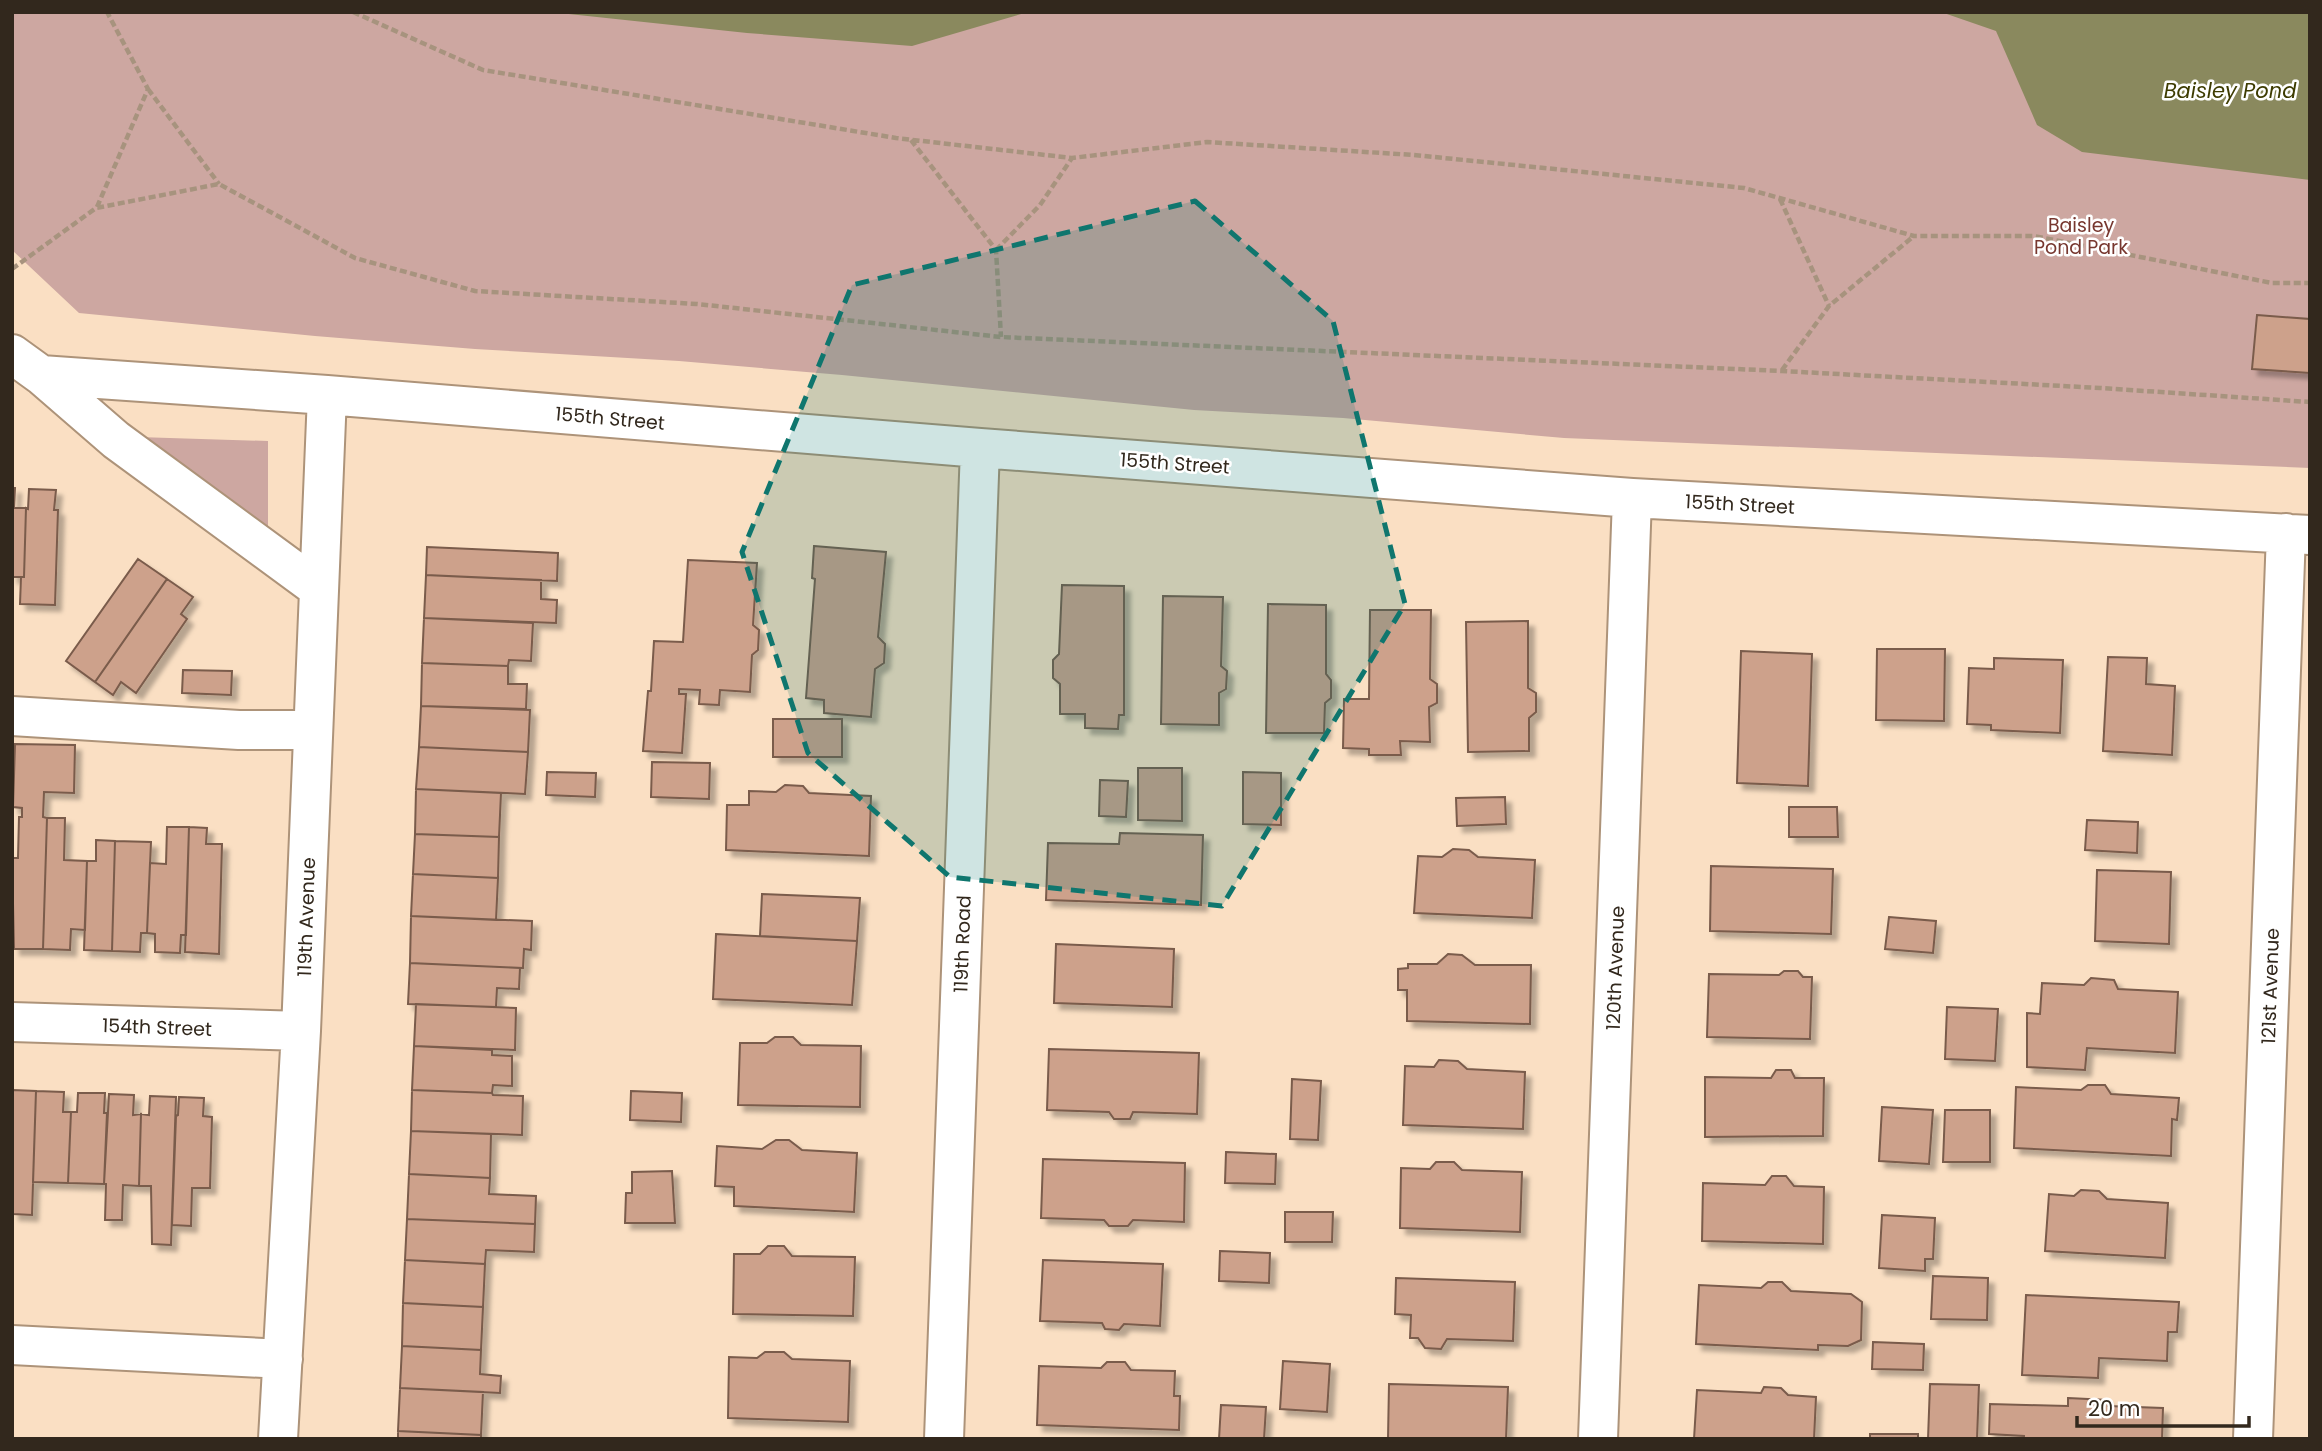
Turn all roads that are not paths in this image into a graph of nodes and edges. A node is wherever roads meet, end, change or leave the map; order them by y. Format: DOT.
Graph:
graph roads {
  1 [pos="27,364"];
  2 [pos="327,396"];
  3 [pos="981,448"];
  4 [pos="1632,498"];
  5 [pos="2298,534"];
  6 [pos="319,589"];
  7 [pos="12,716"];
  8 [pos="313,730"];
  9 [pos="12,1022"];
  10 [pos="301,1031"];
  11 [pos="12,1345"];
  12 [pos="283,1359"];
  13 [pos="278,1439"];
  14 [pos="944,1439"];
  15 [pos="1598,1439"];
  16 [pos="2253,1439"];
  1 -- 2 [label="street, 155th Street"];
  1 -- 6 [label="street, 155th Street"];
  2 -- 3 [label="street, 155th Street"];
  2 -- 6 [label="street, 119th Avenue"];
  3 -- 4 [label="street, 155th Street"];
  3 -- 14 [label="street, 119th Road"];
  4 -- 5 [label="street, 155th Street"];
  4 -- 15 [label="street, 120th Avenue"];
  5 -- 16 [label="street, 121st Avenue"];
  6 -- 8 [label="street, 119th Avenue"];
  7 -- 8 [label="street"];
  8 -- 10 [label="street, 119th Avenue"];
  9 -- 10 [label="street, 154th Street"];
  10 -- 12 [label="street, 119th Avenue"];
  11 -- 12 [label="street"];
  12 -- 13 [label="street, 119th Avenue"];
}
